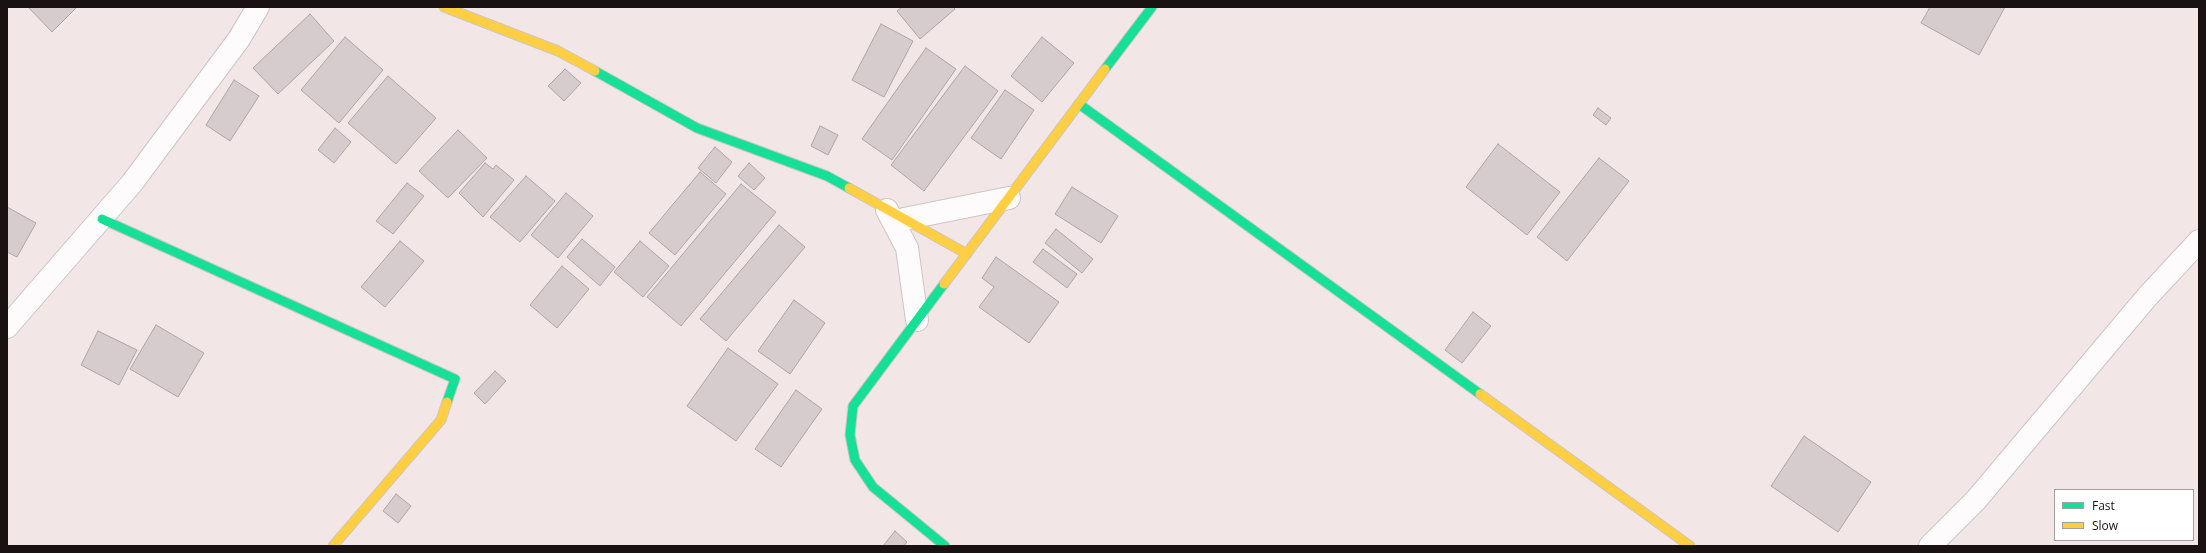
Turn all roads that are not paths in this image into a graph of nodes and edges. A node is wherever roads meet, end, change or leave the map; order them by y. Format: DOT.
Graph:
graph roads {
  1 [pos="258,7"];
  2 [pos="444,7"];
  3 [pos="1152,7"];
  4 [pos="1079,104"];
  5 [pos="1009,198"];
  6 [pos="895,215"];
  7 [pos="102,219"];
  8 [pos="2199,241"];
  9 [pos="967,254"];
  10 [pos="917,320"];
  11 [pos="7,327"];
  12 [pos="333,546"];
  13 [pos="945,546"];
  14 [pos="1690,546"];
  15 [pos="1930,546"];
  1 -- 7 [label="street"];
  2 -- 6 [label="street"];
  3 -- 4 [label="street"];
  4 -- 5 [label="street"];
  4 -- 14 [label="street"];
  5 -- 6 [label="street"];
  5 -- 9 [label="street"];
  6 -- 9 [label="street"];
  6 -- 10 [label="street"];
  7 -- 11 [label="street"];
  7 -- 12 [label="street"];
  8 -- 15 [label="street"];
  9 -- 10 [label="street"];
  10 -- 13 [label="street"];
}
